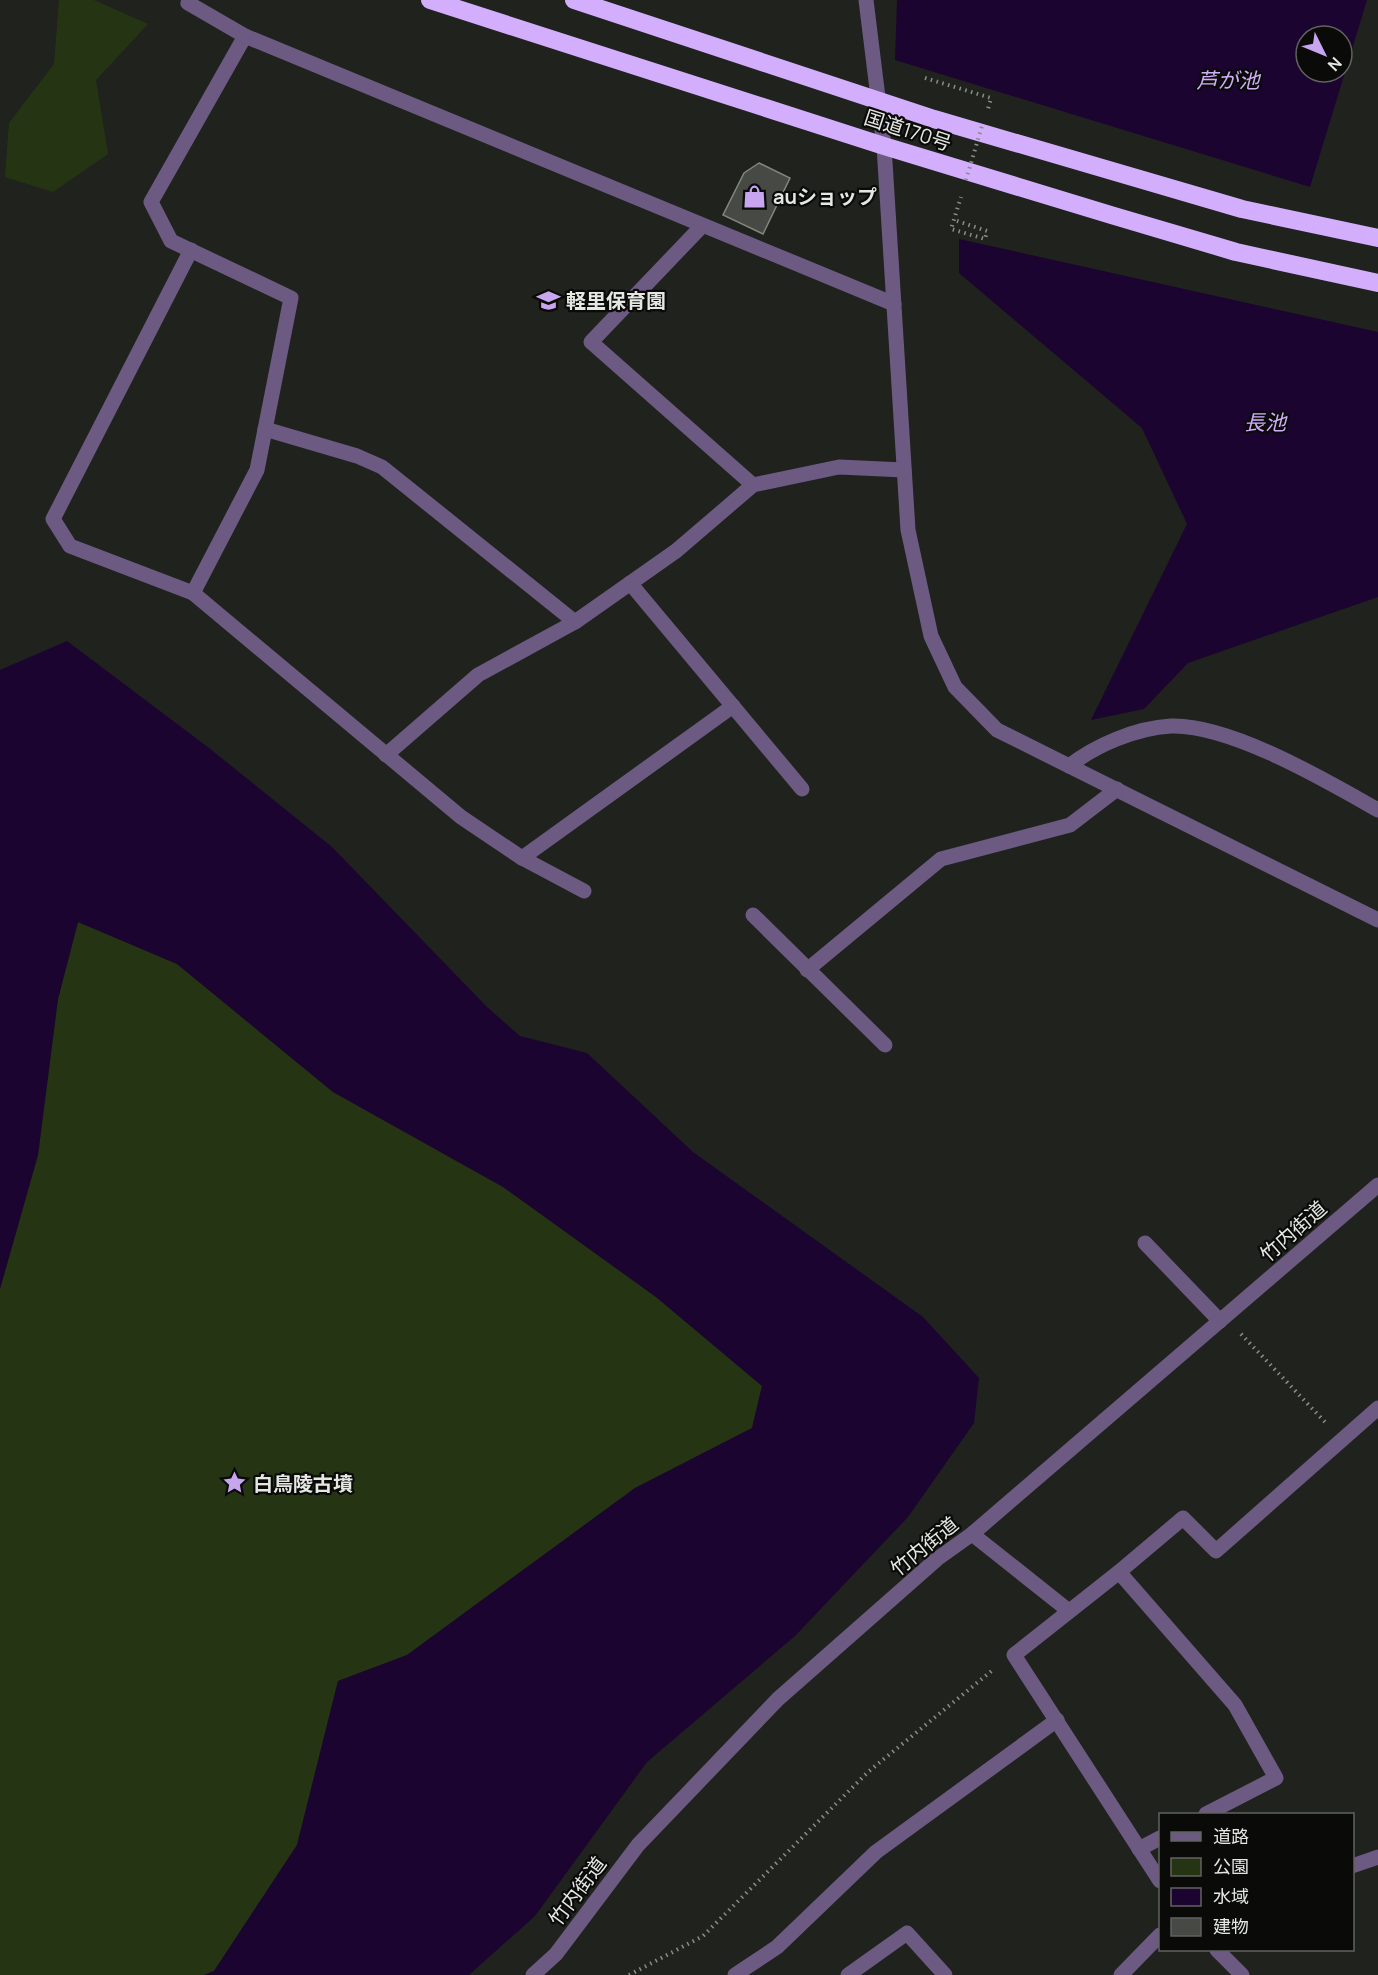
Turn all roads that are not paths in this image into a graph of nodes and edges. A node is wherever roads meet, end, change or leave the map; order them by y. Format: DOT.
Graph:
graph roads {
  1 [pos="430,0"];
  2 [pos="574,0"];
  3 [pos="866,0"];
  4 [pos="186,1"];
  5 [pos="245,36"];
  6 [pos="880,102"];
  7 [pos="884,146"];
  8 [pos="702,226"];
  9 [pos="1378,238"];
  10 [pos="191,250"];
  11 [pos="1378,283"];
  12 [pos="894,304"];
  13 [pos="265,429"];
  14 [pos="904,470"];
  15 [pos="753,485"];
  16 [pos="630,583"];
  17 [pos="193,593"];
  18 [pos="575,622"];
  19 [pos="732,706"];
  20 [pos="386,755"];
  21 [pos="1069,766"];
  22 [pos="802,789"];
  23 [pos="1117,789"];
  24 [pos="1378,810"];
  25 [pos="522,858"];
  26 [pos="584,891"];
  27 [pos="753,915"];
  28 [pos="1378,920"];
  29 [pos="807,970"];
  30 [pos="885,1046"];
  31 [pos="1378,1185"];
  32 [pos="1146,1243"];
  33 [pos="1222,1319"];
  34 [pos="1378,1408"];
  35 [pos="972,1533"];
  36 [pos="1119,1572"];
  37 [pos="1069,1611"];
  38 [pos="1058,1720"];
  39 [pos="1210,1813"];
  40 [pos="1159,1839"];
  41 [pos="1138,1849"];
  42 [pos="1378,1857"];
  43 [pos="1354,1866"];
  44 [pos="1159,1878"];
  45 [pos="1159,1937"];
  46 [pos="1218,1951"];
  47 [pos="533,1975"];
  48 [pos="735,1975"];
  49 [pos="848,1975"];
  50 [pos="945,1975"];
  51 [pos="1121,1975"];
  52 [pos="1242,1975"];
  1 -- 7 [label="highway, 国道170号"];
  2 -- 6 [label="highway, 国道170号"];
  3 -- 6 [label="street"];
  4 -- 5 [label="street"];
  5 -- 8 [label="street"];
  5 -- 10 [label="street"];
  6 -- 7 [label="street"];
  6 -- 9 [label="highway, 国道170号"];
  7 -- 11 [label="highway, 国道170号"];
  7 -- 12 [label="street"];
  8 -- 12 [label="street"];
  8 -- 15 [label="street"];
  10 -- 13 [label="street"];
  10 -- 17 [label="street"];
  12 -- 14 [label="street"];
  13 -- 17 [label="street"];
  13 -- 18 [label="street"];
  14 -- 15 [label="street"];
  14 -- 21 [label="street"];
  15 -- 16 [label="street"];
  16 -- 18 [label="street"];
  16 -- 19 [label="street"];
  17 -- 20 [label="street"];
  18 -- 20 [label="street"];
  19 -- 22 [label="street"];
  19 -- 25 [label="street"];
  20 -- 25 [label="street"];
  21 -- 23 [label="street"];
  21 -- 24 [label="street"];
  23 -- 28 [label="street"];
  23 -- 29 [label="street"];
  25 -- 26 [label="street"];
  27 -- 29 [label="street"];
  29 -- 30 [label="street"];
  31 -- 33 [label="street, 竹内街道"];
  32 -- 33 [label="street"];
  33 -- 35 [label="street, 竹内街道"];
  34 -- 36 [label="street"];
  35 -- 37 [label="street"];
  35 -- 47 [label="street, 竹内街道"];
  36 -- 37 [label="street"];
  36 -- 39 [label="street"];
  37 -- 38 [label="street"];
  38 -- 41 [label="street"];
  38 -- 48 [label="street"];
  40 -- 41 [label="street"];
  41 -- 44 [label="street"];
  42 -- 43 [label="street"];
  45 -- 51 [label="street"];
  46 -- 52 [label="street"];
  49 -- 50 [label="street"];
}
